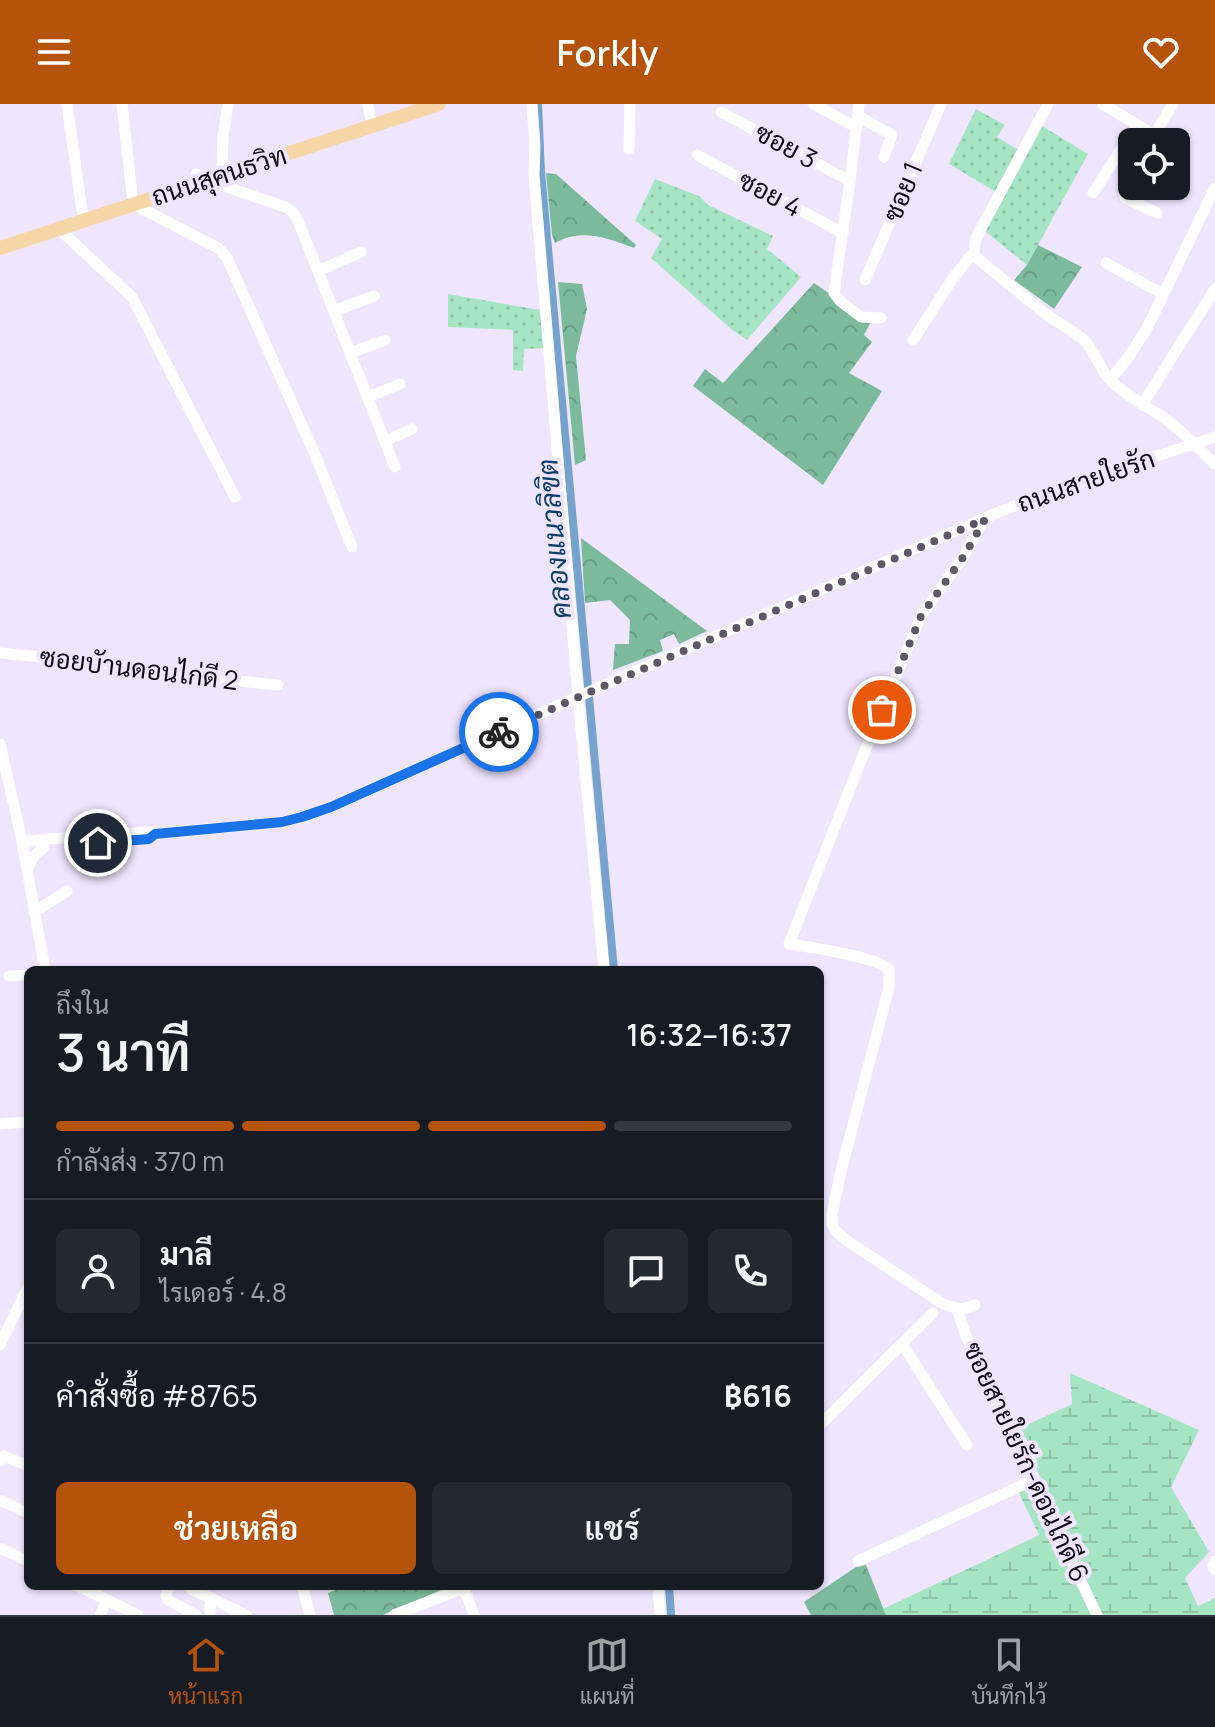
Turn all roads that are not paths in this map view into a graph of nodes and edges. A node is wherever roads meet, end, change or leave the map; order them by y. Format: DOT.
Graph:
graph roads {
  1 [pos="67,104"];
  2 [pos="122,104"];
  3 [pos="228,104"];
  4 [pos="408,104"];
  5 [pos="439,104"];
  6 [pos="532,104"];
  7 [pos="630,104"];
  8 [pos="813,104"];
  9 [pos="941,104"];
  10 [pos="1048,104"];
  11 [pos="1173,104"];
  12 [pos="1111,106"];
  13 [pos="369,110"];
  14 [pos="721,112"];
  15 [pos="858,116"];
  16 [pos="1137,125"];
  17 [pos="1141,128"];
  18 [pos="1160,128"];
  19 [pos="629,149"];
  20 [pos="697,155"];
  21 [pos="884,157"];
  22 [pos="222,165"];
  23 [pos="201,177"];
  24 [pos="850,181"];
  25 [pos="1093,193"];
  26 [pos="1214,194"];
  27 [pos="133,200"];
  28 [pos="1129,200"];
  29 [pos="1157,213"];
  30 [pos="84,216"];
  31 [pos="59,229"];
  32 [pos="843,233"];
  33 [pos="0,239"];
  34 [pos="0,248"];
  35 [pos="361,252"];
  36 [pos="974,252"];
  37 [pos="1106,263"];
  38 [pos="318,271"];
  39 [pos="865,280"];
  40 [pos="1215,289"];
  41 [pos="1163,294"];
  42 [pos="374,296"];
  43 [pos="334,311"];
  44 [pos="881,318"];
  45 [pos="385,340"];
  46 [pos="913,340"];
  47 [pos="350,353"];
  48 [pos="1110,380"];
  49 [pos="400,384"];
  50 [pos="368,397"];
  51 [pos="1142,405"];
  52 [pos="412,429"];
  53 [pos="1215,437"];
  54 [pos="385,441"];
  55 [pos="1194,444"];
  56 [pos="1215,464"];
  57 [pos="395,467"];
  58 [pos="235,497"];
  59 [pos="985,519"];
  60 [pos="352,547"];
  61 [pos="0,653"];
  62 [pos="278,685"];
  63 [pos="585,694"];
  64 [pos="0,748"];
  65 [pos="17,822"];
  66 [pos="43,844"];
  67 [pos="22,846"];
  68 [pos="27,870"];
  69 [pos="67,891"];
  70 [pos="34,912"];
  71 [pos="44,966"];
  72 [pos="604,966"];
  73 [pos="24,975"];
  74 [pos="9,976"];
  75 [pos="24,1122"];
  76 [pos="0,1124"];
  77 [pos="24,1295"];
  78 [pos="975,1305"];
  79 [pos="957,1309"];
  80 [pos="933,1313"];
  81 [pos="902,1344"];
  82 [pos="0,1345"];
  83 [pos="824,1421"];
  84 [pos="967,1445"];
  85 [pos="0,1461"];
  86 [pos="24,1464"];
  87 [pos="1033,1480"];
  88 [pos="0,1500"];
  89 [pos="24,1511"];
  90 [pos="0,1548"];
  91 [pos="24,1559"];
  92 [pos="858,1561"];
  93 [pos="1215,1561"];
  94 [pos="1215,1570"];
  95 [pos="86,1590"];
  96 [pos="167,1590"];
  97 [pos="193,1590"];
  98 [pos="301,1590"];
  99 [pos="456,1590"];
  100 [pos="464,1590"];
  101 [pos="658,1590"];
  102 [pos="210,1598"];
  103 [pos="107,1600"];
  104 [pos="181,1611"];
  105 [pos="100,1615"];
  106 [pos="138,1615"];
  107 [pos="196,1615"];
  108 [pos="210,1615"];
  109 [pos="246,1615"];
  110 [pos="310,1615"];
  111 [pos="394,1615"];
  112 [pos="474,1615"];
  113 [pos="660,1615"];
  114 [pos="1097,1615"];
  1 -- 30 [label="street"];
  2 -- 27 [label="street"];
  3 -- 22 [label="street"];
  4 -- 13 [label="main road, ถนนสุคนธวิท"];
  5 -- 23 [label="main road, ถนนสุคนธวิท"];
  6 -- 63 [label="street"];
  7 -- 19 [label="street"];
  8 -- 15 [label="street"];
  9 -- 39 [label="street, ซอย 1"];
  10 -- 36 [label="street"];
  11 -- 18 [label="street"];
  12 -- 16 [label="street"];
  13 -- 22 [label="main road, ถนนสุคนธวิท"];
  14 -- 24 [label="street, ซอย 3"];
  15 -- 21 [label="street"];
  15 -- 24 [label="street"];
  16 -- 17 [label="street"];
  16 -- 25 [label="street"];
  20 -- 32 [label="street, ซอย 4"];
  22 -- 23 [label="main road, ถนนสุคนธวิท"];
  23 -- 27 [label="main road, ถนนสุคนธวิท"];
  23 -- 38 [label="street"];
  24 -- 32 [label="street"];
  26 -- 41 [label="street"];
  27 -- 30 [label="main road, ถนนสุคนธวิท"];
  27 -- 60 [label="street"];
  28 -- 29 [label="street"];
  30 -- 31 [label="main road, ถนนสุคนธวิท"];
  30 -- 33 [label="main road, ถนนสุคนธวิท"];
  31 -- 34 [label="main road, ถนนสุคนธวิท"];
  31 -- 58 [label="street"];
  32 -- 44 [label="street"];
  35 -- 38 [label="street"];
  36 -- 46 [label="street"];
  36 -- 48 [label="street"];
  37 -- 41 [label="street"];
  38 -- 43 [label="street"];
  40 -- 51 [label="street"];
  41 -- 48 [label="street"];
  42 -- 43 [label="street"];
  43 -- 47 [label="street"];
  45 -- 47 [label="street"];
  47 -- 50 [label="street"];
  48 -- 51 [label="street"];
  49 -- 50 [label="street"];
  50 -- 54 [label="street"];
  51 -- 55 [label="street"];
  52 -- 54 [label="street"];
  53 -- 55 [label="street, ถนนสายใยรัก"];
  54 -- 57 [label="street"];
  55 -- 56 [label="street"];
  55 -- 59 [label="street, ถนนสายใยรัก"];
  59 -- 63 [label="street, ถนนสายใยรัก"];
  59 -- 79 [label="street, ซอยสายใยรัก-ดอนไก่ดี 6"];
  61 -- 62 [label="street, ซอยบัานดอนไก่ดี 2"];
  63 -- 66 [label="street, ถนนสายใยรัก"];
  63 -- 72 [label="street"];
  64 -- 65 [label="street"];
  65 -- 66 [label="street"];
  65 -- 67 [label="street"];
  66 -- 67 [label="street, ถนนสายใยรัก"];
  66 -- 68 [label="street"];
  67 -- 68 [label="street"];
  68 -- 70 [label="street"];
  69 -- 70 [label="street"];
  70 -- 71 [label="street"];
  73 -- 74 [label="street"];
  75 -- 76 [label="street"];
  77 -- 82 [label="street"];
  78 -- 79 [label="street, ซอยสายใยรัก-ดอนไก่ดี 6"];
  79 -- 87 [label="street, ซอยสายใยรัก-ดอนไก่ดี 6"];
  80 -- 81 [label="street"];
  81 -- 83 [label="street"];
  81 -- 84 [label="street"];
  85 -- 86 [label="street"];
  87 -- 92 [label="street"];
  87 -- 114 [label="street, ซอยสายใยรัก-ดอนไก่ดี 6"];
  88 -- 89 [label="street"];
  90 -- 91 [label="street"];
  93 -- 94 [label="street"];
  95 -- 103 [label="street"];
  96 -- 104 [label="street"];
  97 -- 102 [label="street"];
  98 -- 110 [label="street"];
  99 -- 111 [label="street"];
  100 -- 112 [label="street"];
  101 -- 113 [label="street"];
  102 -- 108 [label="street"];
  102 -- 109 [label="street"];
  103 -- 105 [label="street"];
  103 -- 106 [label="street"];
  104 -- 107 [label="street"];
}
